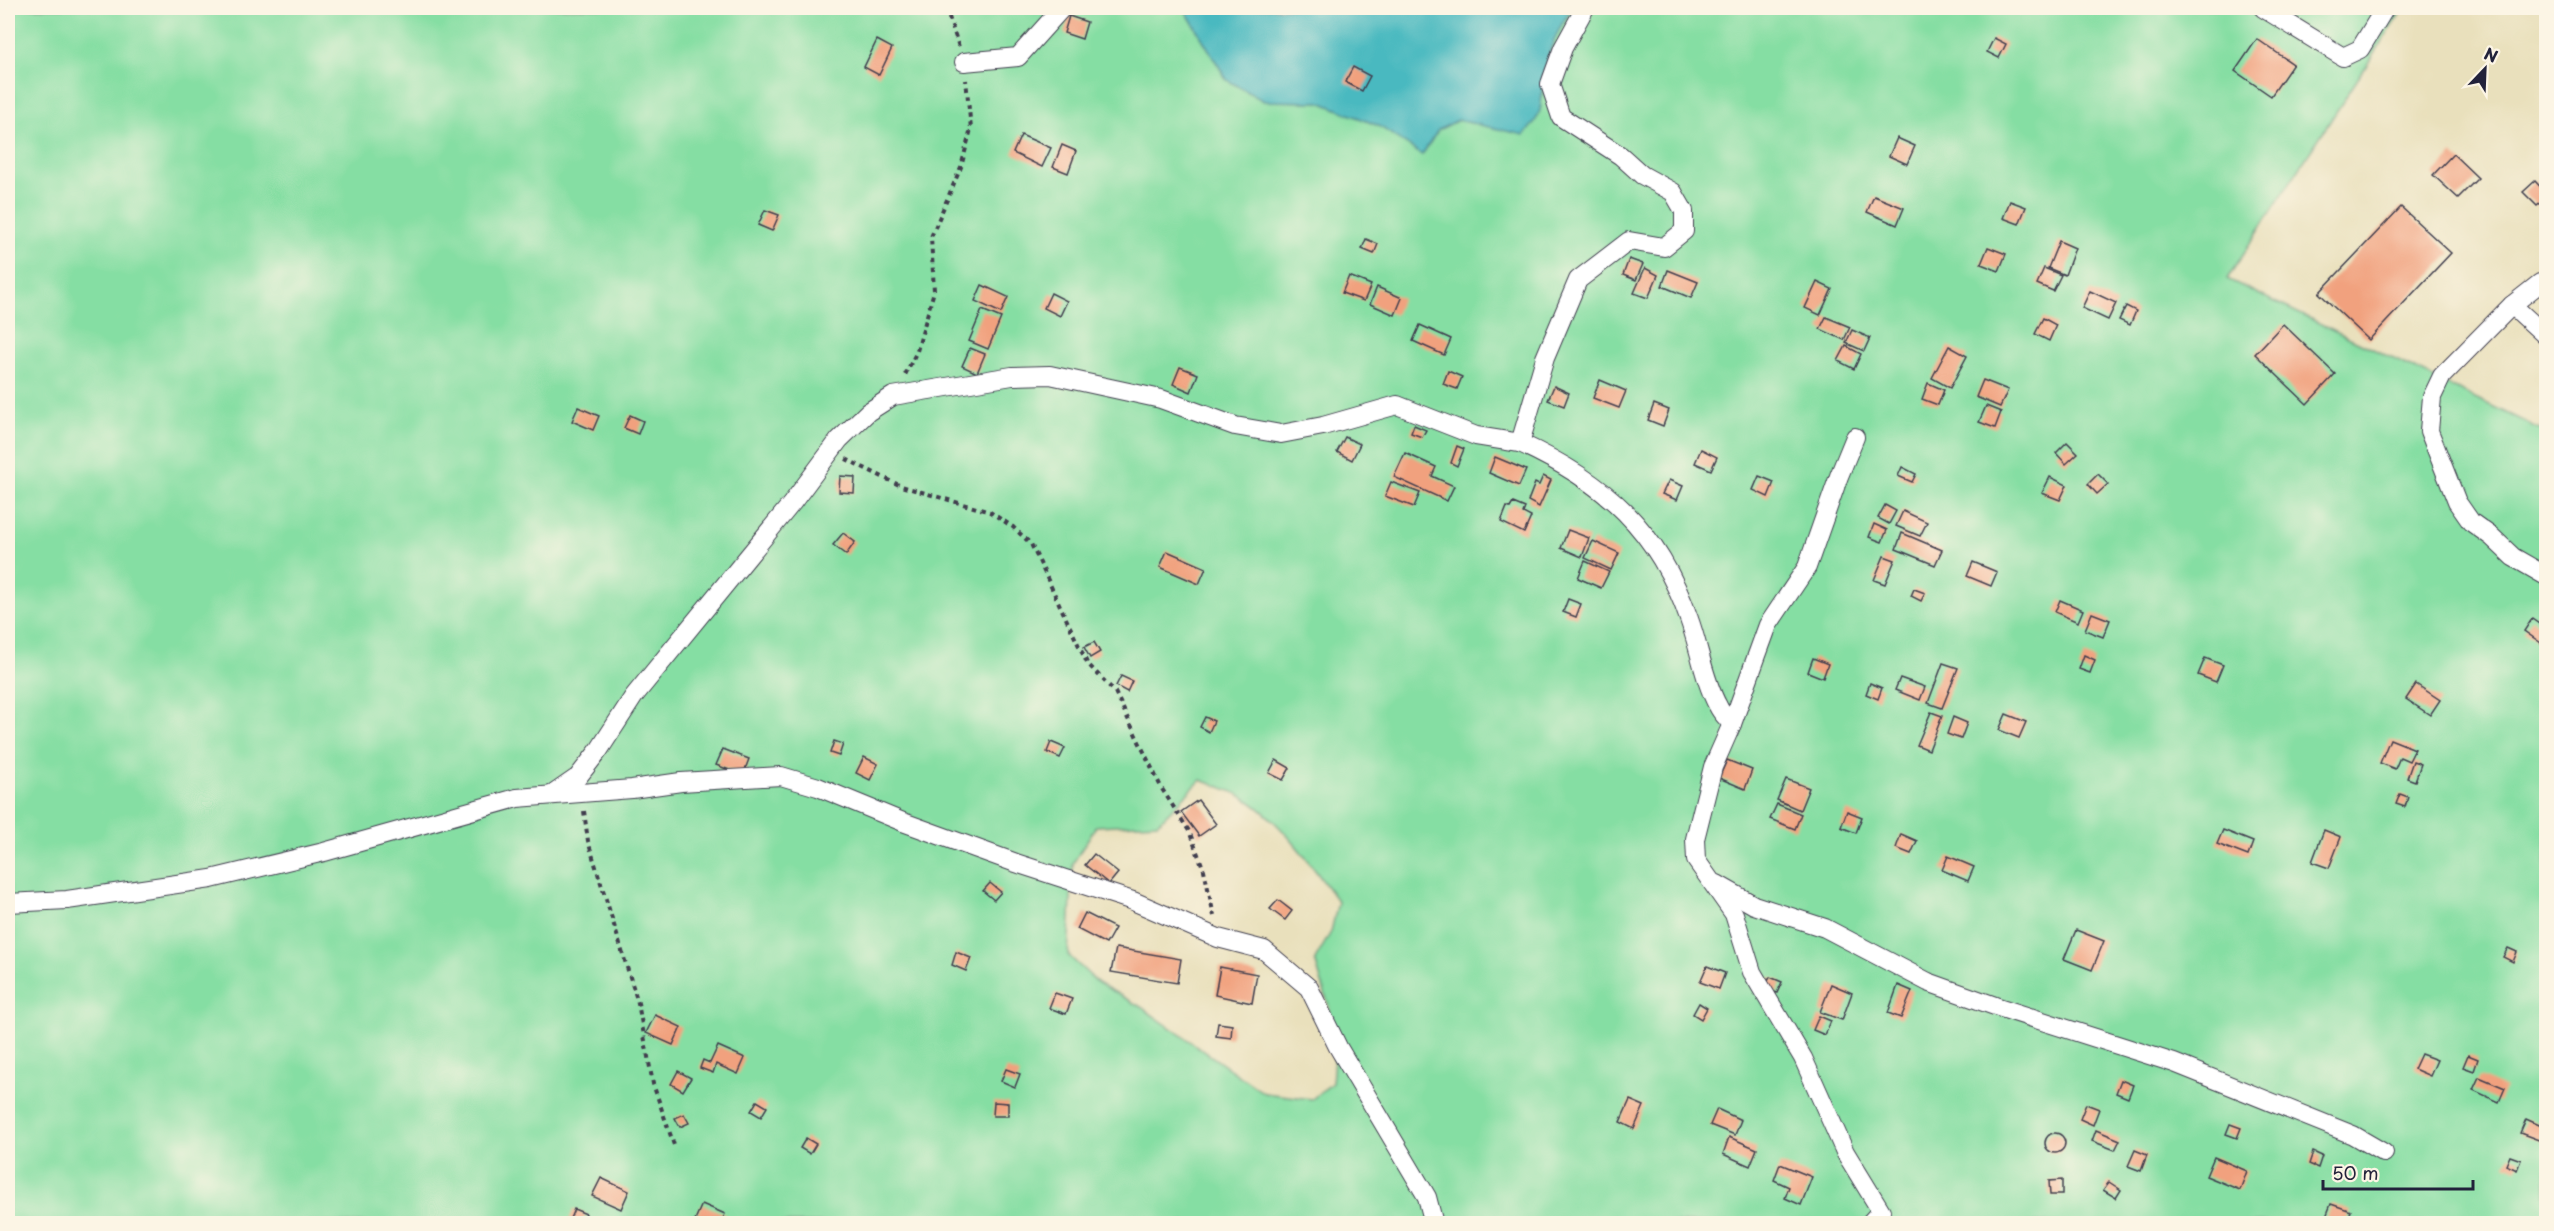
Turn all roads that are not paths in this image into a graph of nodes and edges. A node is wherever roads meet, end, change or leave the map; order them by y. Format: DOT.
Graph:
graph roads {
  1 [pos="1062,8"];
  2 [pos="1585,8"];
  3 [pos="2263,8"];
  4 [pos="2385,8"];
  5 [pos="964,62"];
  6 [pos="2547,284"];
  7 [pos="2512,305"];
  8 [pos="2547,336"];
  9 [pos="1856,436"];
  10 [pos="1520,443"];
  11 [pos="2547,576"];
  12 [pos="1732,724"];
  13 [pos="552,795"];
  14 [pos="1713,882"];
  15 [pos="8,903"];
  16 [pos="2384,1154"];
  17 [pos="1434,1224"];
  18 [pos="1869,1224"];
  1 -- 5 [label="street"];
  2 -- 10 [label="street"];
  3 -- 4 [label="street"];
  6 -- 7 [label="street"];
  7 -- 8 [label="street"];
  7 -- 11 [label="street"];
  9 -- 12 [label="street"];
  10 -- 12 [label="street"];
  10 -- 13 [label="street"];
  12 -- 14 [label="street"];
  13 -- 15 [label="street"];
  13 -- 17 [label="street"];
  14 -- 16 [label="street"];
  14 -- 18 [label="street"];
}
